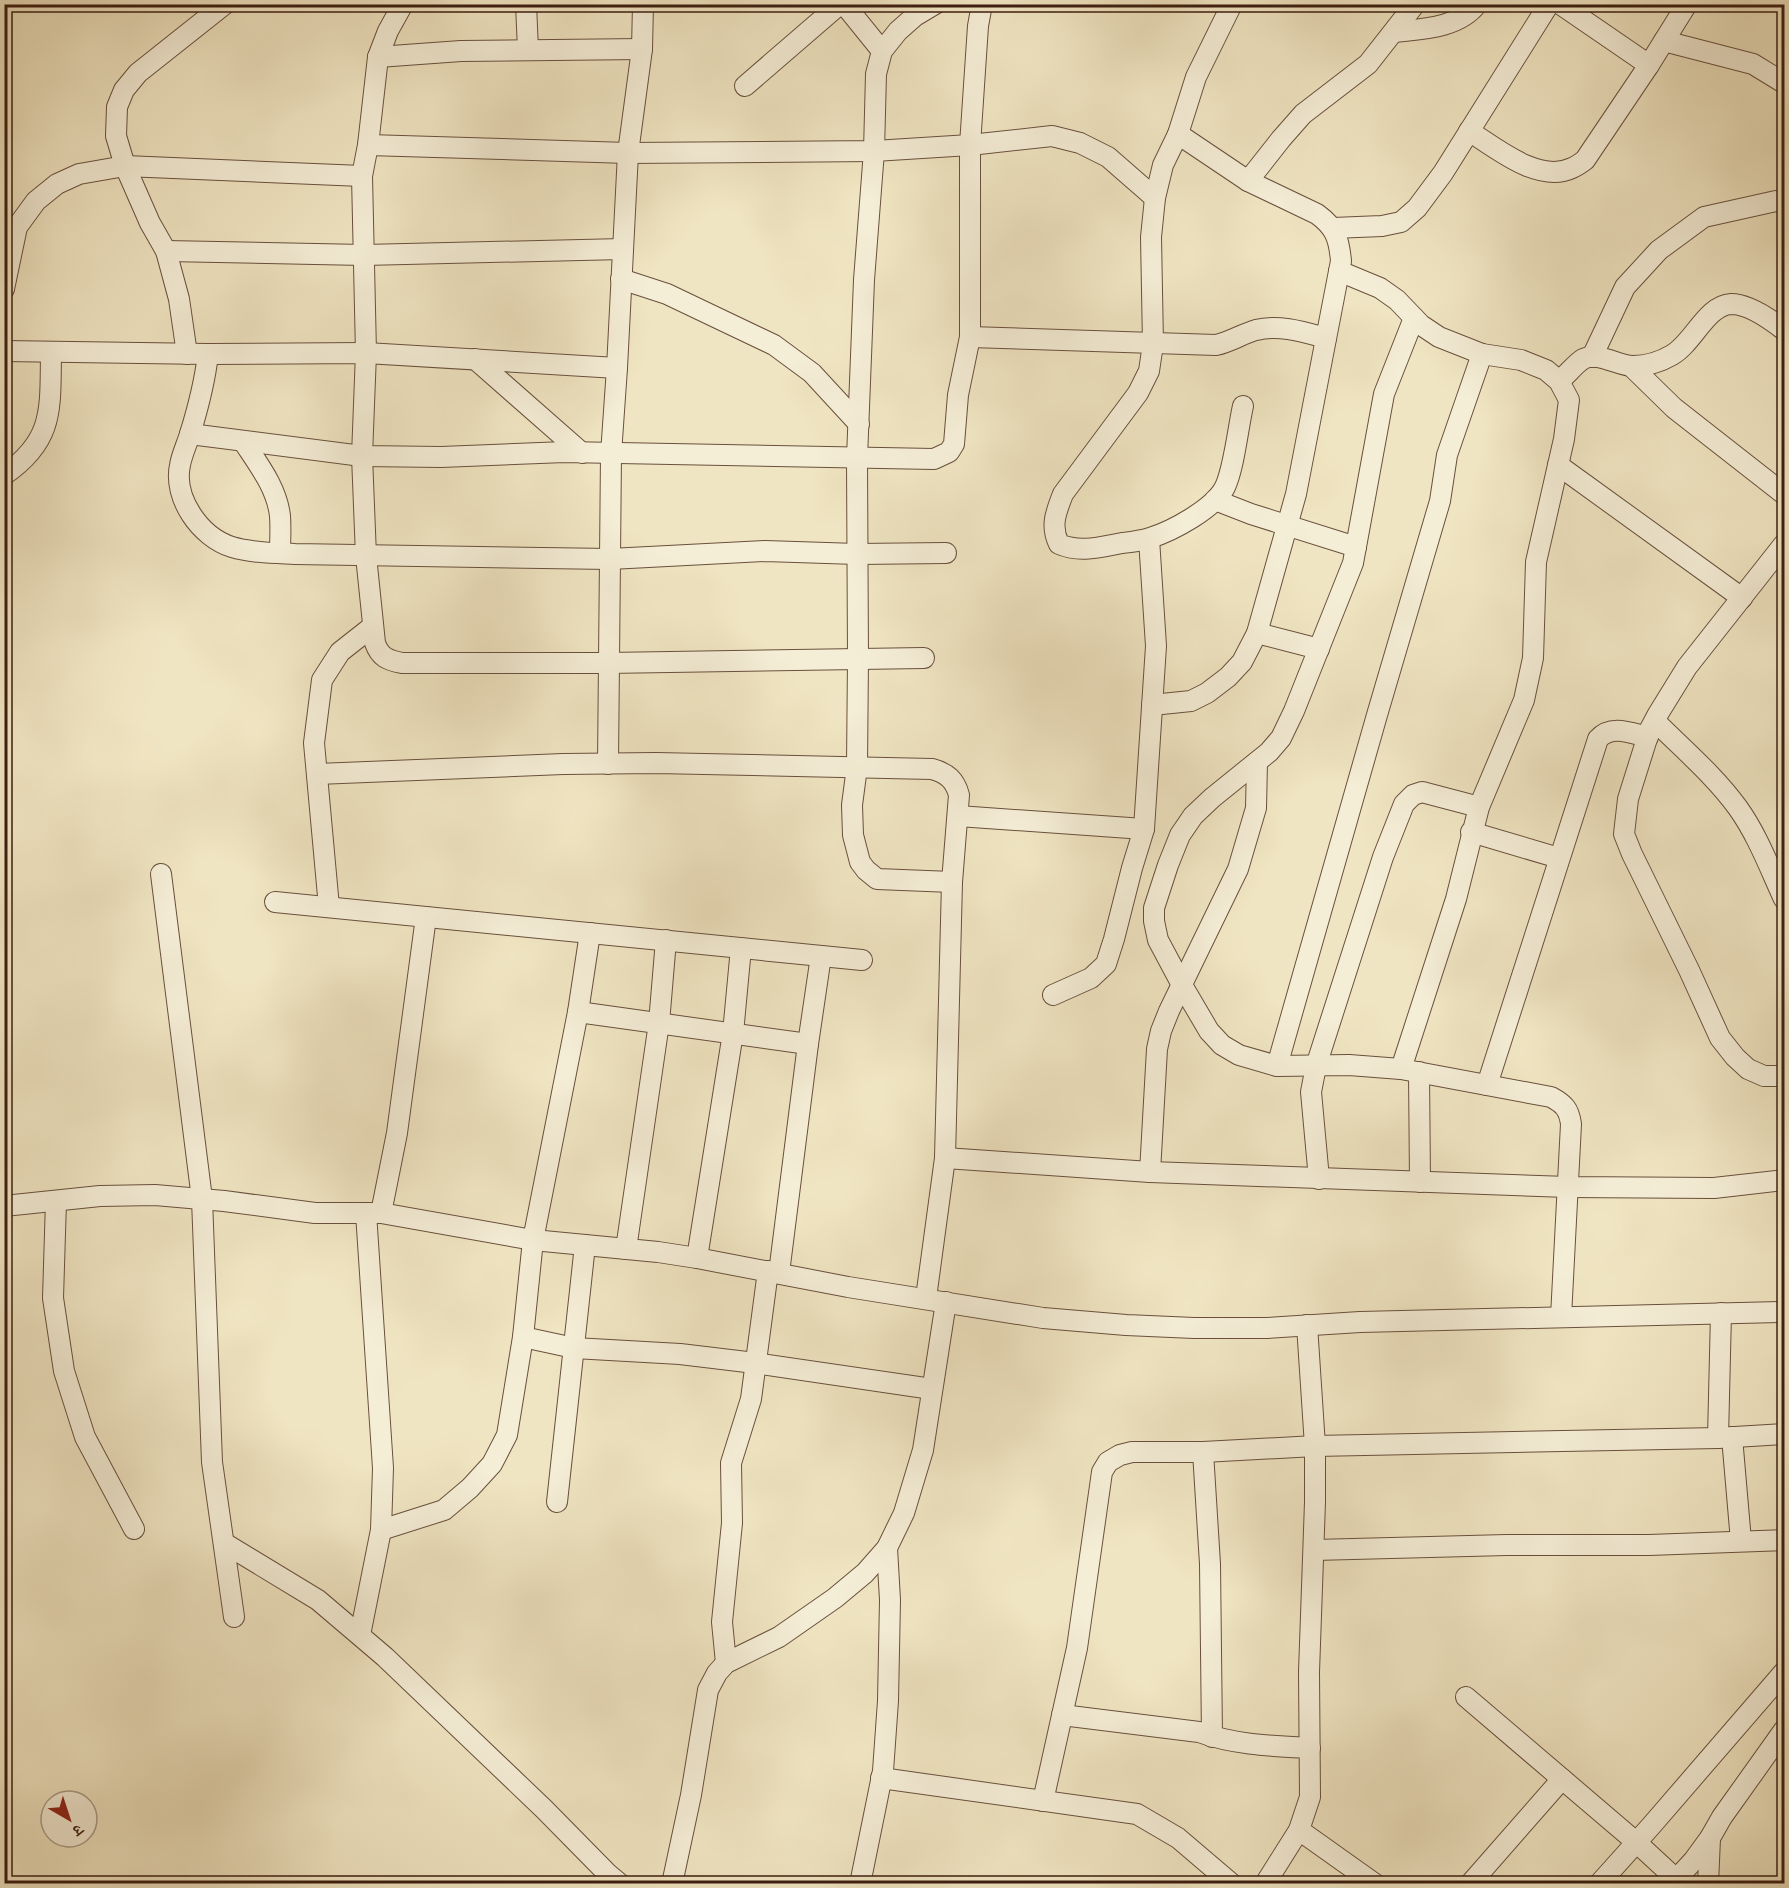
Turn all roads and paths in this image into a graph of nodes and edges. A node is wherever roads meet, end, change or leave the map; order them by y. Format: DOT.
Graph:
graph roads {
  1 [pos="225,4"];
  2 [pos="403,4"];
  3 [pos="526,4"];
  4 [pos="644,4"];
  5 [pos="842,4"];
  6 [pos="935,4"];
  7 [pos="982,4"];
  8 [pos="1232,4"];
  9 [pos="1415,4"];
  10 [pos="1477,4"];
  11 [pos="1549,4"];
  12 [pos="1560,4"];
  13 [pos="1686,4"];
  14 [pos="1395,32"];
  15 [pos="1664,41"];
  16 [pos="642,49"];
  17 [pos="528,50"];
  18 [pos="882,51"];
  19 [pos="378,57"];
  20 [pos="1649,65"];
  21 [pos="1785,83"];
  22 [pos="745,86"];
  23 [pos="1469,131"];
  24 [pos="1178,134"];
  25 [pos="368,145"];
  26 [pos="970,145"];
  27 [pos="874,151"];
  28 [pos="628,153"];
  29 [pos="125,165"];
  30 [pos="362,176"];
  31 [pos="1248,181"];
  32 [pos="1155,198"];
  33 [pos="1785,201"];
  34 [pos="1333,228"];
  35 [pos="623,249"];
  36 [pos="166,251"];
  37 [pos="364,255"];
  38 [pos="1338,272"];
  39 [pos="621,279"];
  40 [pos="4,289"];
  41 [pos="1414,318"];
  42 [pos="1785,330"];
  43 [pos="970,337"];
  44 [pos="1326,338"];
  45 [pos="1153,344"];
  46 [pos="4,351"];
  47 [pos="51,352"];
  48 [pos="366,353"];
  49 [pos="187,354"];
  50 [pos="208,354"];
  51 [pos="1482,354"];
  52 [pos="1592,357"];
  53 [pos="475,359"];
  54 [pos="1631,366"];
  55 [pos="617,368"];
  56 [pos="1559,381"];
  57 [pos="1243,406"];
  58 [pos="859,424"];
  59 [pos="190,434"];
  60 [pos="243,441"];
  61 [pos="582,453"];
  62 [pos="611,454"];
  63 [pos="362,456"];
  64 [pos="857,458"];
  65 [pos="1558,465"];
  66 [pos="4,475"];
  67 [pos="1785,494"];
  68 [pos="1215,500"];
  69 [pos="1286,524"];
  70 [pos="1149,539"];
  71 [pos="1785,543"];
  72 [pos="1356,547"];
  73 [pos="280,553"];
  74 [pos="857,554"];
  75 [pos="946,554"];
  76 [pos="366,556"];
  77 [pos="610,559"];
  78 [pos="1742,598"];
  79 [pos="373,626"];
  80 [pos="1257,633"];
  81 [pos="1319,649"];
  82 [pos="858,658"];
  83 [pos="924,658"];
  84 [pos="607,663"];
  85 [pos="1152,705"];
  86 [pos="1651,729"];
  87 [pos="1257,762"];
  88 [pos="608,764"];
  89 [pos="857,767"];
  90 [pos="317,774"];
  91 [pos="1479,807"];
  92 [pos="958,816"];
  93 [pos="1144,829"];
  94 [pos="1471,832"];
  95 [pos="1560,858"];
  96 [pos="161,874"];
  97 [pos="952,882"];
  98 [pos="1785,900"];
  99 [pos="275,902"];
  100 [pos="329,907"];
  101 [pos="426,917"];
  102 [pos="590,933"];
  103 [pos="666,940"];
  104 [pos="741,948"];
  105 [pos="821,956"];
  106 [pos="862,960"];
  107 [pos="1182,986"];
  108 [pos="1053,995"];
  109 [pos="578,1011"];
  110 [pos="659,1023"];
  111 [pos="733,1033"];
  112 [pos="808,1044"];
  113 [pos="1277,1066"];
  114 [pos="1316,1066"];
  115 [pos="1410,1070"];
  116 [pos="1785,1076"];
  117 [pos="1487,1085"];
  118 [pos="945,1158"];
  119 [pos="1150,1172"];
  120 [pos="1319,1179"];
  121 [pos="1785,1180"];
  122 [pos="1420,1182"];
  123 [pos="1568,1187"];
  124 [pos="202,1199"];
  125 [pos="56,1201"];
  126 [pos="4,1206"];
  127 [pos="373,1213"];
  128 [pos="533,1240"];
  129 [pos="585,1245"];
  130 [pos="626,1250"];
  131 [pos="697,1258"];
  132 [pos="773,1272"];
  133 [pos="926,1298"];
  134 [pos="946,1302"];
  135 [pos="1785,1312"];
  136 [pos="1721,1313"];
  137 [pos="1562,1317"];
  138 [pos="1307,1325"];
  139 [pos="523,1337"];
  140 [pos="574,1348"];
  141 [pos="755,1363"];
  142 [pos="932,1389"];
  143 [pos="1785,1434"];
  144 [pos="1725,1438"];
  145 [pos="1315,1446"];
  146 [pos="1203,1452"];
  147 [pos="557,1502"];
  148 [pos="134,1529"];
  149 [pos="381,1530"];
  150 [pos="1785,1540"];
  151 [pos="1741,1541"];
  152 [pos="224,1543"];
  153 [pos="886,1548"];
  154 [pos="1314,1550"];
  155 [pos="234,1617"];
  156 [pos="360,1635"];
  157 [pos="726,1663"];
  158 [pos="1785,1672"];
  159 [pos="1466,1697"];
  160 [pos="1062,1714"];
  161 [pos="1785,1730"];
  162 [pos="1212,1737"];
  163 [pos="1310,1748"];
  164 [pos="881,1779"];
  165 [pos="1562,1779"];
  166 [pos="1043,1801"];
  167 [pos="1299,1830"];
  168 [pos="1710,1838"];
  169 [pos="1636,1842"];
  170 [pos="1673,1881"];
  171 [pos="620,1884"];
  172 [pos="672,1884"];
  173 [pos="860,1884"];
  174 [pos="1232,1884"];
  175 [pos="1265,1884"];
  176 [pos="1375,1884"];
  177 [pos="1470,1884"];
  178 [pos="1599,1884"];
  179 [pos="1708,1884"];
  1 -- 29 [label="street"];
  2 -- 19 [label="street"];
  3 -- 17 [label="street"];
  4 -- 16 [label="street"];
  5 -- 18 [label="street"];
  5 -- 22 [label="street"];
  6 -- 18 [label="street"];
  7 -- 26 [label="street"];
  8 -- 24 [label="street"];
  9 -- 14 [label="street"];
  10 -- 14 [label="street"];
  11 -- 23 [label="street"];
  12 -- 20 [label="street"];
  13 -- 15 [label="street"];
  14 -- 31 [label="street"];
  15 -- 20 [label="street"];
  15 -- 21 [label="street"];
  16 -- 17 [label="street"];
  16 -- 28 [label="street"];
  17 -- 19 [label="street"];
  18 -- 27 [label="street"];
  19 -- 25 [label="street"];
  20 -- 23 [label="street"];
  23 -- 34 [label="street"];
  24 -- 31 [label="street"];
  24 -- 32 [label="street"];
  25 -- 28 [label="street"];
  25 -- 30 [label="street"];
  26 -- 27 [label="street"];
  26 -- 32 [label="street"];
  26 -- 43 [label="street"];
  27 -- 28 [label="street"];
  27 -- 58 [label="street"];
  28 -- 35 [label="street"];
  29 -- 30 [label="street"];
  29 -- 36 [label="street"];
  29 -- 40 [label="street"];
  30 -- 37 [label="street"];
  31 -- 34 [label="street"];
  32 -- 45 [label="street"];
  33 -- 52 [label="street"];
  34 -- 38 [label="street"];
  35 -- 37 [label="street"];
  35 -- 39 [label="street"];
  36 -- 37 [label="street"];
  36 -- 49 [label="street"];
  37 -- 48 [label="street"];
  38 -- 41 [label="street"];
  38 -- 44 [label="street"];
  39 -- 55 [label="street"];
  39 -- 58 [label="street"];
  41 -- 51 [label="street"];
  41 -- 72 [label="street"];
  42 -- 54 [label="street"];
  43 -- 45 [label="street"];
  43 -- 64 [label="street"];
  44 -- 45 [label="street"];
  44 -- 69 [label="street"];
  45 -- 70 [label="street"];
  46 -- 47 [label="street"];
  47 -- 49 [label="street"];
  47 -- 66 [label="street"];
  48 -- 50 [label="street"];
  48 -- 53 [label="street"];
  48 -- 63 [label="street"];
  49 -- 50 [label="street"];
  50 -- 59 [label="street"];
  51 -- 56 [label="street"];
  51 -- 113 [label="street"];
  52 -- 54 [label="street"];
  52 -- 56 [label="street"];
  53 -- 55 [label="street"];
  53 -- 61 [label="street"];
  54 -- 67 [label="street"];
  55 -- 62 [label="street"];
  56 -- 65 [label="street"];
  57 -- 68 [label="street"];
  58 -- 64 [label="street"];
  59 -- 60 [label="street"];
  59 -- 73 [label="street"];
  60 -- 63 [label="street"];
  60 -- 73 [label="street"];
  61 -- 62 [label="street"];
  61 -- 63 [label="street"];
  62 -- 64 [label="street"];
  62 -- 77 [label="street"];
  63 -- 76 [label="street"];
  64 -- 74 [label="street"];
  65 -- 78 [label="street"];
  65 -- 91 [label="street"];
  68 -- 69 [label="street"];
  68 -- 70 [label="street"];
  69 -- 72 [label="street"];
  69 -- 80 [label="street"];
  70 -- 85 [label="street"];
  71 -- 78 [label="street"];
  72 -- 81 [label="street"];
  73 -- 76 [label="street"];
  74 -- 75 [label="street"];
  74 -- 77 [label="street"];
  74 -- 82 [label="street"];
  76 -- 77 [label="street"];
  76 -- 79 [label="street"];
  77 -- 84 [label="street"];
  78 -- 86 [label="street"];
  79 -- 84 [label="street"];
  79 -- 90 [label="street"];
  80 -- 81 [label="street"];
  80 -- 85 [label="street"];
  81 -- 87 [label="street"];
  82 -- 83 [label="street"];
  82 -- 84 [label="street"];
  82 -- 89 [label="street"];
  84 -- 88 [label="street"];
  85 -- 93 [label="street"];
  86 -- 95 [label="street"];
  86 -- 98 [label="street"];
  86 -- 116 [label="street"];
  87 -- 107 [label="street"];
  87 -- 107 [label="street"];
  88 -- 89 [label="street"];
  88 -- 90 [label="street"];
  89 -- 92 [label="street"];
  89 -- 97 [label="street"];
  90 -- 100 [label="street"];
  91 -- 94 [label="street"];
  91 -- 114 [label="street"];
  92 -- 93 [label="street"];
  92 -- 97 [label="street"];
  93 -- 108 [label="street"];
  94 -- 95 [label="street"];
  94 -- 115 [label="street"];
  95 -- 117 [label="street"];
  96 -- 124 [label="street"];
  97 -- 118 [label="street"];
  99 -- 100 [label="street"];
  100 -- 101 [label="street"];
  101 -- 102 [label="street"];
  101 -- 127 [label="street"];
  102 -- 103 [label="street"];
  102 -- 109 [label="street"];
  103 -- 104 [label="street"];
  103 -- 110 [label="street"];
  104 -- 105 [label="street"];
  104 -- 111 [label="street"];
  105 -- 106 [label="street"];
  105 -- 112 [label="street"];
  107 -- 113 [label="street"];
  107 -- 119 [label="street"];
  109 -- 110 [label="street"];
  109 -- 128 [label="street"];
  110 -- 111 [label="street"];
  110 -- 130 [label="street"];
  111 -- 112 [label="street"];
  111 -- 131 [label="street"];
  112 -- 132 [label="street"];
  113 -- 114 [label="street"];
  114 -- 115 [label="street"];
  114 -- 120 [label="street"];
  115 -- 117 [label="street"];
  115 -- 122 [label="street"];
  117 -- 123 [label="street"];
  118 -- 119 [label="street"];
  118 -- 133 [label="street"];
  119 -- 120 [label="street"];
  120 -- 122 [label="street"];
  121 -- 123 [label="street"];
  122 -- 123 [label="street"];
  123 -- 137 [label="street"];
  124 -- 125 [label="street"];
  124 -- 127 [label="street"];
  124 -- 152 [label="street"];
  125 -- 126 [label="street"];
  125 -- 148 [label="street"];
  127 -- 128 [label="street"];
  127 -- 149 [label="street"];
  128 -- 129 [label="street"];
  128 -- 139 [label="street"];
  129 -- 130 [label="street"];
  129 -- 140 [label="street"];
  130 -- 131 [label="street"];
  131 -- 132 [label="street"];
  132 -- 133 [label="street"];
  132 -- 141 [label="street"];
  133 -- 134 [label="street"];
  134 -- 138 [label="street"];
  134 -- 142 [label="street"];
  135 -- 136 [label="street"];
  136 -- 137 [label="street"];
  136 -- 144 [label="street"];
  137 -- 138 [label="street"];
  138 -- 145 [label="street"];
  139 -- 140 [label="street"];
  139 -- 149 [label="street"];
  140 -- 141 [label="street"];
  140 -- 147 [label="street"];
  141 -- 142 [label="street"];
  141 -- 157 [label="street"];
  142 -- 153 [label="street"];
  143 -- 144 [label="street"];
  144 -- 145 [label="street"];
  144 -- 151 [label="street"];
  145 -- 146 [label="street"];
  145 -- 154 [label="street"];
  146 -- 160 [label="street"];
  146 -- 162 [label="street"];
  149 -- 156 [label="street"];
  150 -- 151 [label="street"];
  151 -- 154 [label="street"];
  152 -- 155 [label="street"];
  152 -- 156 [label="street"];
  153 -- 157 [label="street"];
  153 -- 164 [label="street"];
  154 -- 163 [label="street"];
  156 -- 171 [label="street"];
  157 -- 172 [label="street"];
  158 -- 169 [label="street"];
  159 -- 165 [label="street"];
  160 -- 162 [label="street"];
  160 -- 166 [label="street"];
  161 -- 168 [label="street"];
  162 -- 163 [label="street"];
  163 -- 167 [label="street"];
  164 -- 166 [label="street"];
  164 -- 173 [label="street"];
  165 -- 169 [label="street"];
  165 -- 177 [label="street"];
  166 -- 174 [label="street"];
  167 -- 175 [label="street"];
  167 -- 176 [label="street"];
  168 -- 170 [label="street"];
  168 -- 179 [label="street"];
  169 -- 170 [label="street"];
  169 -- 178 [label="street"];
}
